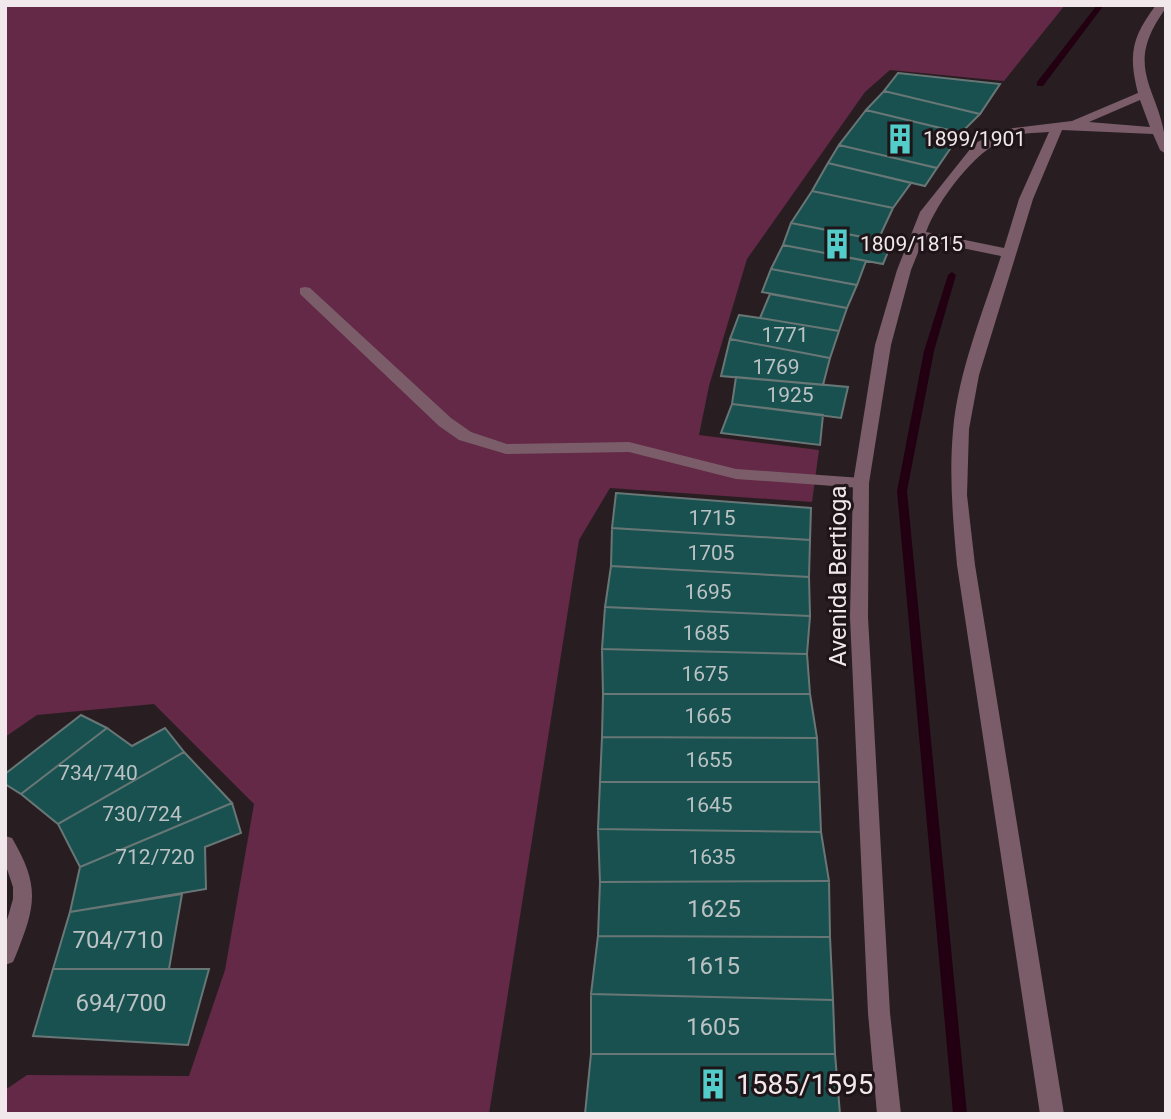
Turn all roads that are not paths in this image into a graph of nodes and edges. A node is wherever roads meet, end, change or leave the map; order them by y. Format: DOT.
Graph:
graph roads {
  1 [pos="1162,5"];
  2 [pos="1145,94"];
  3 [pos="1066,125"];
  4 [pos="1158,131"];
  5 [pos="1166,150"];
  6 [pos="918,235"];
  7 [pos="1008,253"];
  8 [pos="305,291"];
  9 [pos="860,483"];
  10 [pos="5,844"];
  11 [pos="5,955"];
  12 [pos="889,1114"];
  13 [pos="1052,1114"];
  1 -- 2 [label="street"];
  2 -- 3 [label="street"];
  2 -- 4 [label="street"];
  3 -- 4 [label="street, Avenida Bertioga"];
  3 -- 6 [label="street, Avenida Bertioga"];
  3 -- 7 [label="street"];
  4 -- 5 [label="street"];
  6 -- 7 [label="street"];
  6 -- 9 [label="street, Avenida Bertioga"];
  7 -- 13 [label="street"];
  8 -- 9 [label="street"];
  9 -- 12 [label="street, Avenida Bertioga"];
  10 -- 11 [label="street"];
}
